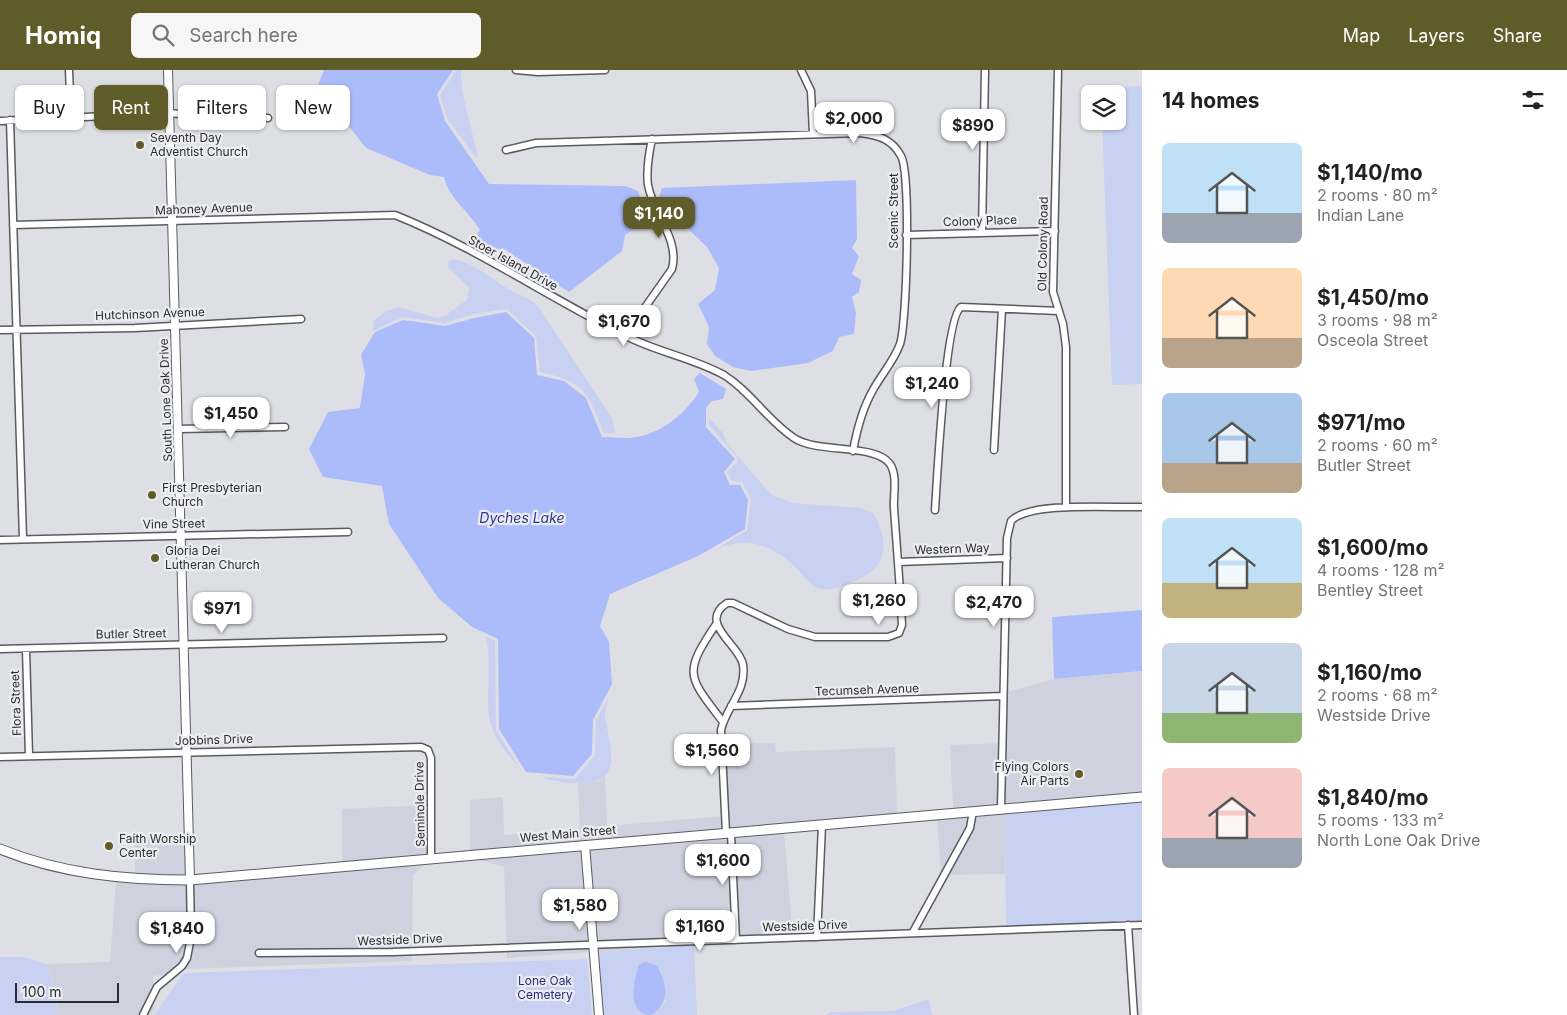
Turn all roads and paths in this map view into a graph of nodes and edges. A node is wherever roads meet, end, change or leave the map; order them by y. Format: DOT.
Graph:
graph roads {
  1 [pos="69,70"];
  2 [pos="168,70"];
  3 [pos="516,70"];
  4 [pos="581,70"];
  5 [pos="605,70"];
  6 [pos="801,70"];
  7 [pos="985,70"];
  8 [pos="1058,70"];
  9 [pos="69,85"];
  10 [pos="169,113"];
  11 [pos="84,117"];
  12 [pos="268,118"];
  13 [pos="10,120"];
  14 [pos="15,120"];
  15 [pos="0,121"];
  16 [pos="813,134"];
  17 [pos="652,139"];
  18 [pos="506,150"];
  19 [pos="395,215"];
  20 [pos="172,221"];
  21 [pos="13,225"];
  22 [pos="1055,231"];
  23 [pos="982,232"];
  24 [pos="906,234"];
  25 [pos="1002,309"];
  26 [pos="1059,311"];
  27 [pos="301,319"];
  28 [pos="175,325"];
  29 [pos="0,330"];
  30 [pos="16,330"];
  31 [pos="627,337"];
  32 [pos="285,427"];
  33 [pos="178,429"];
  34 [pos="994,450"];
  35 [pos="853,451"];
  36 [pos="1066,507"];
  37 [pos="1142,507"];
  38 [pos="935,510"];
  39 [pos="348,532"];
  40 [pos="181,535"];
  41 [pos="23,539"];
  42 [pos="0,540"];
  43 [pos="1007,558"];
  44 [pos="898,562"];
  45 [pos="717,623"];
  46 [pos="443,638"];
  47 [pos="184,645"];
  48 [pos="0,649"];
  49 [pos="26,649"];
  50 [pos="1003,696"];
  51 [pos="731,706"];
  52 [pos="723,722"];
  53 [pos="428,750"];
  54 [pos="187,753"];
  55 [pos="29,756"];
  56 [pos="0,757"];
  57 [pos="1142,797"];
  58 [pos="1001,809"];
  59 [pos="973,811"];
  60 [pos="822,825"];
  61 [pos="728,833"];
  62 [pos="585,845"];
  63 [pos="0,849"];
  64 [pos="431,859"];
  65 [pos="190,880"];
  66 [pos="1142,924"];
  67 [pos="1128,925"];
  68 [pos="913,932"];
  69 [pos="817,937"];
  70 [pos="736,940"];
  71 [pos="592,945"];
  72 [pos="259,953"];
  73 [pos="143,1015"];
  74 [pos="599,1015"];
  75 [pos="1134,1015"];
  1 -- 9 [label="street"];
  2 -- 10 [label="street, South Lone Oak Drive"];
  3 -- 4 [label="street"];
  4 -- 5 [label="street"];
  6 -- 16 [label="street"];
  7 -- 23 [label="street"];
  8 -- 22 [label="street, Old Colony Road"];
  10 -- 11 [label="street"];
  10 -- 12 [label="street"];
  10 -- 20 [label="street, South Lone Oak Drive"];
  13 -- 14 [label="street"];
  13 -- 15 [label="street"];
  13 -- 21 [label="street"];
  16 -- 17 [label="street, Scenic Street"];
  16 -- 24 [label="street, Scenic Street"];
  17 -- 18 [label="street, Scenic Street"];
  17 -- 31 [label="street"];
  19 -- 20 [label="street, Mahoney Avenue"];
  19 -- 31 [label="street, Stoer Island Drive"];
  20 -- 21 [label="street, Mahoney Avenue"];
  20 -- 28 [label="street, South Lone Oak Drive"];
  21 -- 30 [label="street"];
  22 -- 23 [label="street, Colony Place"];
  22 -- 26 [label="street, Old Colony Road"];
  23 -- 24 [label="street, Colony Place"];
  24 -- 35 [label="street, Scenic Street"];
  25 -- 26 [label="street"];
  25 -- 34 [label="street"];
  25 -- 38 [label="street"];
  26 -- 36 [label="street, Old Colony Road"];
  27 -- 28 [label="street, Hutchinson Avenue"];
  28 -- 30 [label="street, Hutchinson Avenue"];
  28 -- 33 [label="street, South Lone Oak Drive"];
  29 -- 30 [label="street, Hutchinson Avenue"];
  30 -- 41 [label="street"];
  31 -- 35 [label="street, Stoer Island Drive"];
  32 -- 33 [label="street"];
  33 -- 40 [label="street, South Lone Oak Drive"];
  35 -- 44 [label="street, Stoer Island Drive"];
  36 -- 37 [label="street"];
  36 -- 43 [label="street"];
  39 -- 40 [label="street, Vine Street"];
  40 -- 41 [label="street, Vine Street"];
  40 -- 47 [label="street, South Lone Oak Drive"];
  41 -- 42 [label="street, Vine Street"];
  43 -- 44 [label="street, Western Way"];
  43 -- 50 [label="street"];
  44 -- 45 [label="street, Stoer Island Drive"];
  45 -- 51 [label="street"];
  45 -- 52 [label="street"];
  46 -- 47 [label="street, Butler Street"];
  47 -- 49 [label="street, Butler Street"];
  47 -- 54 [label="street, South Lone Oak Drive"];
  48 -- 49 [label="street, Butler Street"];
  49 -- 55 [label="street, Flora Street"];
  50 -- 51 [label="street, Tecumseh Avenue"];
  50 -- 58 [label="street"];
  51 -- 52 [label="street"];
  52 -- 61 [label="street"];
  53 -- 54 [label="street, Jobbins Drive"];
  53 -- 64 [label="street, Seminole Drive"];
  54 -- 55 [label="street, Jobbins Drive"];
  54 -- 65 [label="street, South Lone Oak Drive"];
  55 -- 56 [label="street, Jobbins Drive"];
  57 -- 58 [label="main road, West Main Street"];
  58 -- 59 [label="main road, West Main Street"];
  59 -- 60 [label="main road, West Main Street"];
  59 -- 68 [label="street"];
  60 -- 61 [label="main road, West Main Street"];
  60 -- 69 [label="street"];
  61 -- 62 [label="main road, West Main Street"];
  61 -- 70 [label="street"];
  62 -- 64 [label="main road, West Main Street"];
  62 -- 71 [label="street"];
  63 -- 65 [label="main road, West Main Street"];
  64 -- 65 [label="main road, West Main Street"];
  65 -- 73 [label="street"];
  66 -- 67 [label="street, Westside Drive"];
  67 -- 68 [label="street, Westside Drive"];
  67 -- 75 [label="street"];
  68 -- 69 [label="street, Westside Drive"];
  69 -- 70 [label="street, Westside Drive"];
  70 -- 71 [label="street, Westside Drive"];
  71 -- 72 [label="street, Westside Drive"];
  71 -- 74 [label="street"];
}
